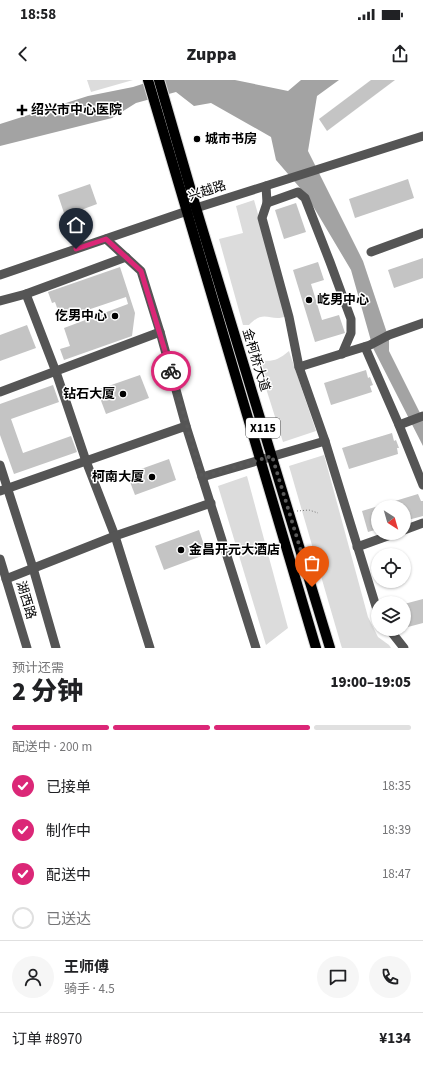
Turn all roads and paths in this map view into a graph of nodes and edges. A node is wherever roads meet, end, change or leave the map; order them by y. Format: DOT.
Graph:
graph roads {
  1 [pos="148,80"];
  2 [pos="159,80"];
  3 [pos="159,100"];
  4 [pos="423,136"];
  5 [pos="266,186"];
  6 [pos="267,203"];
  7 [pos="191,210"];
  8 [pos="423,233"];
  9 [pos="106,239"];
  10 [pos="370,252"];
  11 [pos="126,257"];
  12 [pos="0,275"];
  13 [pos="26,294"];
  14 [pos="0,301"];
  15 [pos="423,323"];
  16 [pos="160,332"];
  17 [pos="367,346"];
  18 [pos="342,354"];
  19 [pos="299,367"];
  20 [pos="56,372"];
  21 [pos="0,392"];
  22 [pos="423,416"];
  23 [pos="402,424"];
  24 [pos="186,426"];
  25 [pos="325,441"];
  26 [pos="272,456"];
  27 [pos="260,460"];
  28 [pos="86,461"];
  29 [pos="0,465"];
  30 [pos="202,477"];
  31 [pos="423,485"];
  32 [pos="4,490"];
  33 [pos="210,503"];
  34 [pos="288,511"];
  35 [pos="318,513"];
  36 [pos="423,523"];
  37 [pos="411,527"];
  38 [pos="115,536"];
  39 [pos="376,540"];
  40 [pos="357,547"];
  41 [pos="0,559"];
  42 [pos="33,568"];
  43 [pos="6,579"];
  44 [pos="373,596"];
  45 [pos="395,636"];
  46 [pos="27,648"];
  47 [pos="56,648"];
  48 [pos="150,648"];
  49 [pos="256,648"];
  50 [pos="316,648"];
  51 [pos="330,648"];
  52 [pos="404,648"];
  1 -- 3 [label="main road, 金柯桥大道 / X115"];
  2 -- 3 [label="main road, 金柯桥大道 / X115"];
  3 -- 7 [label="main road, 金柯桥大道 / X115"];
  4 -- 5 [label="street, 兴越路"];
  5 -- 6 [label="street"];
  5 -- 7 [label="street, 兴越路"];
  6 -- 18 [label="street"];
  6 -- 19 [label="street"];
  7 -- 9 [label="street, 兴越路"];
  7 -- 26 [label="main road, 金柯桥大道 / X115"];
  7 -- 27 [label="main road, 金柯桥大道 / X115"];
  8 -- 10 [label="street"];
  9 -- 11 [label="street"];
  9 -- 12 [label="street, 兴越路"];
  11 -- 13 [label="street"];
  11 -- 16 [label="street"];
  13 -- 14 [label="street"];
  13 -- 20 [label="street"];
  15 -- 17 [label="street"];
  16 -- 20 [label="street"];
  16 -- 24 [label="street"];
  17 -- 18 [label="street"];
  17 -- 23 [label="street"];
  18 -- 19 [label="street"];
  19 -- 25 [label="street"];
  20 -- 21 [label="street"];
  20 -- 28 [label="street"];
  22 -- 23 [label="street"];
  23 -- 31 [label="street"];
  24 -- 28 [label="street"];
  24 -- 30 [label="street"];
  25 -- 26 [label="street"];
  25 -- 40 [label="street"];
  26 -- 27 [label="street"];
  26 -- 34 [label="main road, 金柯桥大道 / X115"];
  27 -- 30 [label="street"];
  27 -- 50 [label="main road, 金柯桥大道 / X115"];
  28 -- 32 [label="street"];
  28 -- 38 [label="street"];
  29 -- 32 [label="street"];
  30 -- 33 [label="street"];
  32 -- 42 [label="street"];
  33 -- 38 [label="street"];
  33 -- 49 [label="street"];
  34 -- 35 [label="path"];
  34 -- 51 [label="main road, 金柯桥大道 / X115"];
  36 -- 37 [label="street"];
  38 -- 42 [label="street"];
  38 -- 48 [label="street"];
  39 -- 40 [label="street"];
  40 -- 44 [label="street"];
  41 -- 43 [label="street, 湖西路"];
  42 -- 43 [label="street"];
  42 -- 47 [label="street"];
  43 -- 46 [label="street, 湖西路"];
  45 -- 52 [label="street"];
}
